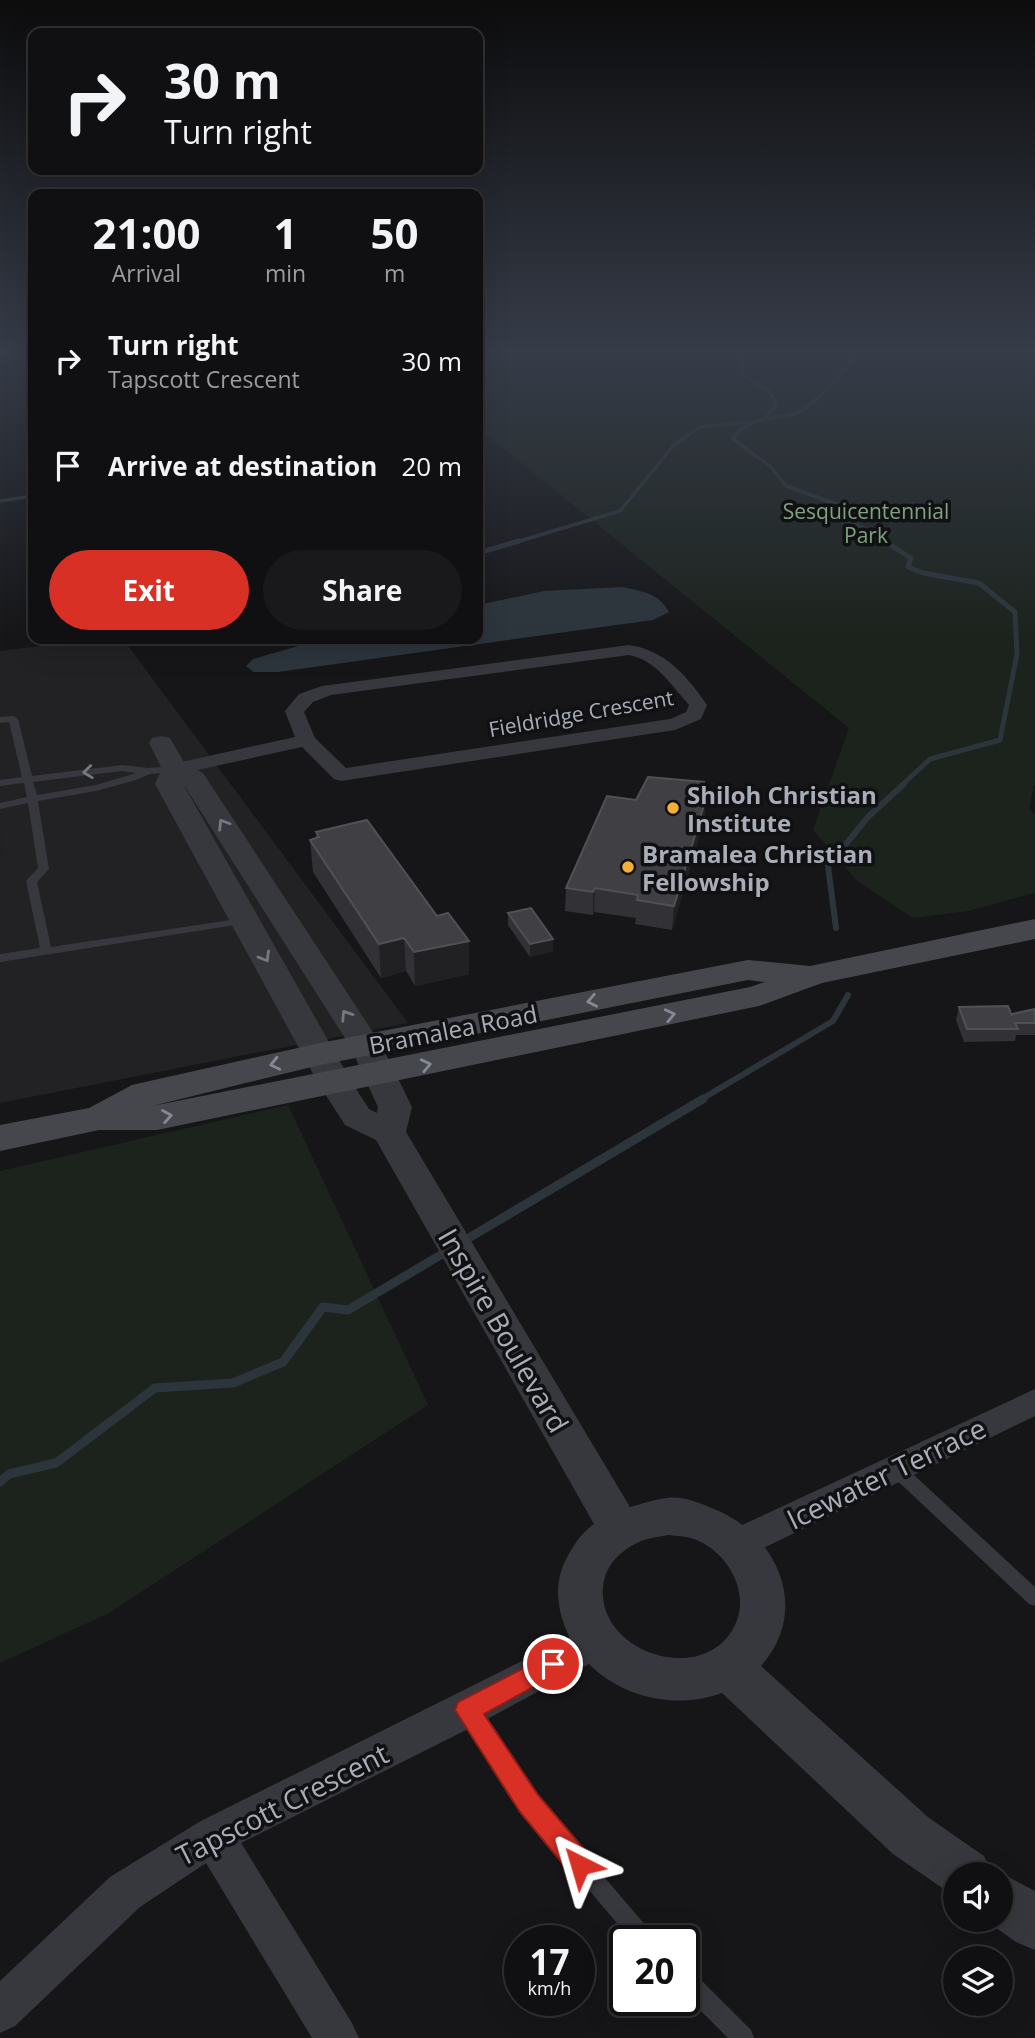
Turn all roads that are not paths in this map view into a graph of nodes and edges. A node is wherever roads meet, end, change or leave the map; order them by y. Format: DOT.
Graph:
graph roads {
  1 [pos="0,720"];
  2 [pos="306,740"];
  3 [pos="161,743"];
  4 [pos="161,770"];
  5 [pos="27,780"];
  6 [pos="0,783"];
  7 [pos="32,797"];
  8 [pos="0,806"];
  9 [pos="244,921"];
  10 [pos="1035,929"];
  11 [pos="46,950"];
  12 [pos="0,958"];
  13 [pos="373,1060"];
  14 [pos="328,1069"];
  15 [pos="389,1132"];
  16 [pos="0,1138"];
  17 [pos="1035,1402"];
  18 [pos="895,1468"];
  19 [pos="619,1527"];
  20 [pos="737,1545"];
  21 [pos="1035,1598"];
  22 [pos="596,1641"];
  23 [pos="728,1667"];
  24 [pos="467,1710"];
  25 [pos="214,1836"];
  26 [pos="949,1862"];
  27 [pos="1013,1907"];
  28 [pos="1035,1923"];
  29 [pos="632,1925"];
  30 [pos="700,1995"];
  31 [pos="0,2011"];
  32 [pos="337,2038"];
  33 [pos="743,2038"];
  1 -- 5 [label="lane"];
  2 -- 2 [label="street, Fieldridge Crescent"];
  2 -- 4 [label="street"];
  3 -- 4 [label="street"];
  4 -- 5 [label="lane, one-way"];
  4 -- 7 [label="lane"];
  4 -- 9 [label="street"];
  13 -- 4 [label="street, one-way"];
  5 -- 6 [label="lane"];
  5 -- 7 [label="lane"];
  7 -- 8 [label="lane"];
  7 -- 11 [label="lane"];
  9 -- 11 [label="lane"];
  9 -- 14 [label="street, one-way"];
  10 -- 13 [label="main road, Bramalea Road"];
  11 -- 12 [label="lane"];
  13 -- 14 [label="main road, Bramalea Road"];
  13 -- 15 [label="street"];
  14 -- 15 [label="street"];
  14 -- 16 [label="main road, Bramalea Road"];
  15 -- 19 [label="street, Inspire Boulevard"];
  17 -- 18 [label="street, Icewater Terrace"];
  18 -- 20 [label="street, Icewater Terrace"];
  18 -- 21 [label="lane"];
  19 -- 20 [label="street"];
  19 -- 22 [label="street"];
  20 -- 23 [label="street"];
  22 -- 23 [label="street"];
  22 -- 24 [label="street, Tapscott Crescent"];
  23 -- 26 [label="street"];
  24 -- 25 [label="street, Tapscott Crescent"];
  24 -- 29 [label="lane"];
  25 -- 31 [label="street, Tapscott Crescent"];
  25 -- 32 [label="street"];
  27 -- 28 [label="street"];
  30 -- 33 [label="lane"];
}
